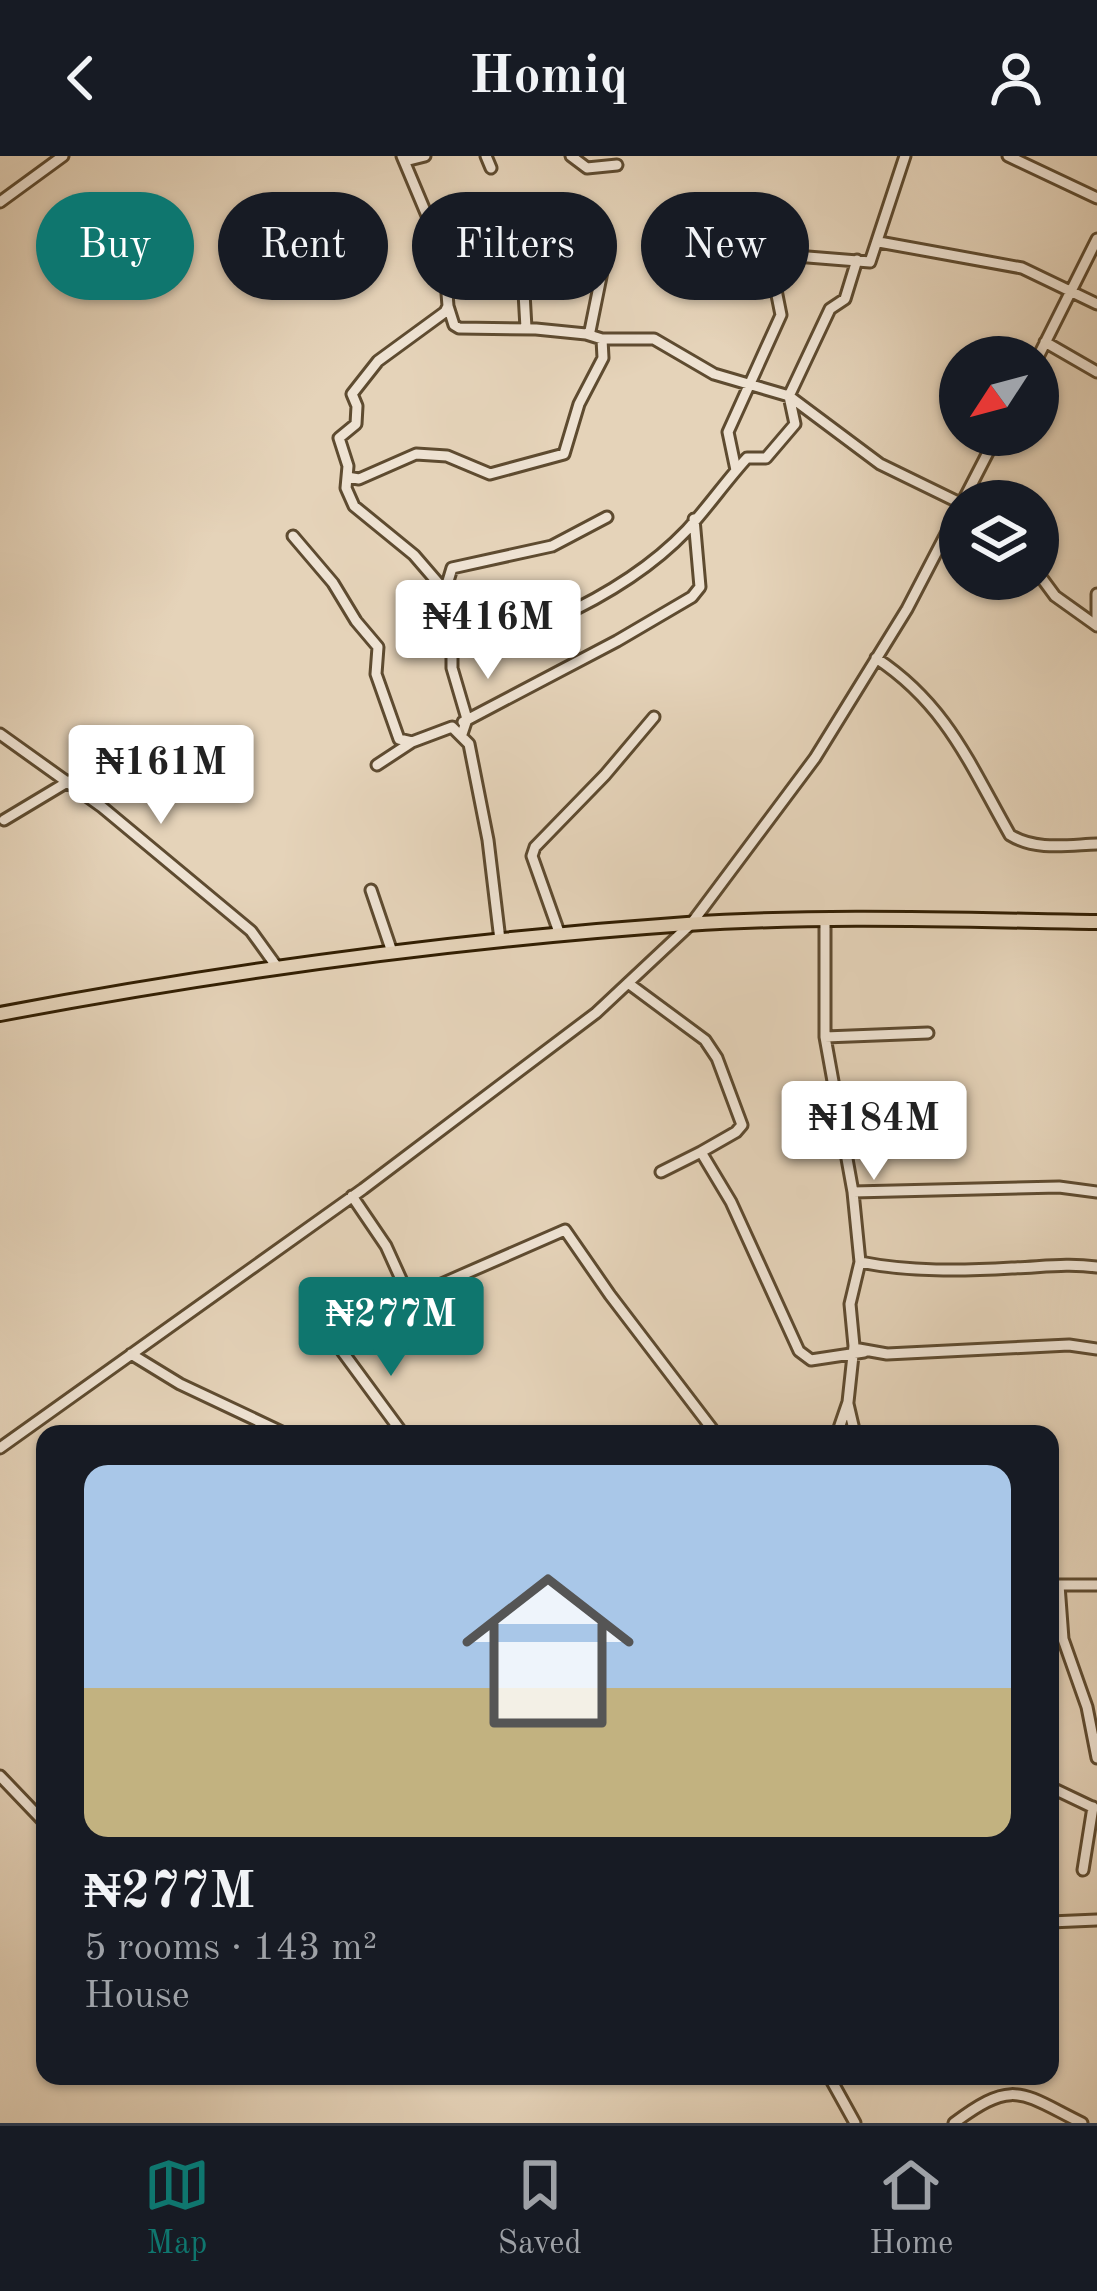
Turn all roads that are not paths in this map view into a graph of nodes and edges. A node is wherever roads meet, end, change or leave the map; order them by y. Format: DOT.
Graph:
graph roads {
  1 [pos="63,156"];
  2 [pos="425,156"];
  3 [pos="486,156"];
  4 [pos="571,156"];
  5 [pos="905,156"];
  6 [pos="1008,156"];
  7 [pos="403,158"];
  8 [pos="617,164"];
  9 [pos="491,168"];
  10 [pos="1097,199"];
  11 [pos="0,202"];
  12 [pos="1097,239"];
  13 [pos="879,242"];
  14 [pos="809,257"];
  15 [pos="857,260"];
  16 [pos="1072,290"];
  17 [pos="524,300"];
  18 [pos="596,300"];
  19 [pos="778,300"];
  20 [pos="1097,304"];
  21 [pos="448,306"];
  22 [pos="526,328"];
  23 [pos="586,334"];
  24 [pos="1048,336"];
  25 [pos="602,339"];
  26 [pos="1059,350"];
  27 [pos="1097,372"];
  28 [pos="749,387"];
  29 [pos="789,397"];
  30 [pos="736,470"];
  31 [pos="347,477"];
  32 [pos="939,493"];
  33 [pos="607,517"];
  34 [pos="694,520"];
  35 [pos="293,536"];
  36 [pos="939,544"];
  37 [pos="445,591"];
  38 [pos="1097,596"];
  39 [pos="1059,600"];
  40 [pos="1077,614"];
  41 [pos="555,619"];
  42 [pos="1097,626"];
  43 [pos="876,658"];
  44 [pos="654,717"];
  45 [pos="467,719"];
  46 [pos="458,730"];
  47 [pos="0,734"];
  48 [pos="412,742"];
  49 [pos="377,765"];
  50 [pos="69,782"];
  51 [pos="4,820"];
  52 [pos="1097,844"];
  53 [pos="371,890"];
  54 [pos="825,922"];
  55 [pos="1097,922"];
  56 [pos="692,924"];
  57 [pos="560,935"];
  58 [pos="500,940"];
  59 [pos="392,952"];
  60 [pos="278,967"];
  61 [pos="628,983"];
  62 [pos="0,1014"];
  63 [pos="928,1034"];
  64 [pos="825,1037"];
  65 [pos="838,1110"];
  66 [pos="949,1114"];
  67 [pos="701,1152"];
  68 [pos="661,1172"];
  69 [pos="853,1192"];
  70 [pos="1097,1192"];
  71 [pos="352,1196"];
  72 [pos="860,1262"];
  73 [pos="1097,1267"];
  74 [pos="339,1347"];
  75 [pos="1097,1349"];
  76 [pos="857,1351"];
  77 [pos="131,1354"];
  78 [pos="848,1402"];
  79 [pos="267,1425"];
  80 [pos="396,1425"];
  81 [pos="709,1425"];
  82 [pos="840,1425"];
  83 [pos="853,1425"];
  84 [pos="0,1448"];
  85 [pos="1059,1585"];
  86 [pos="1097,1586"];
  87 [pos="1059,1615"];
  88 [pos="1097,1758"];
  89 [pos="0,1776"];
  90 [pos="1059,1791"];
  91 [pos="1095,1809"];
  92 [pos="36,1814"];
  93 [pos="1083,1870"];
  94 [pos="1097,1920"];
  95 [pos="1059,1922"];
  96 [pos="834,2085"];
  97 [pos="855,2123"];
  98 [pos="954,2123"];
  99 [pos="1082,2123"];
  1 -- 11 [label="street"];
  2 -- 7 [label="street"];
  3 -- 9 [label="street"];
  4 -- 8 [label="street"];
  5 -- 13 [label="street"];
  6 -- 10 [label="street"];
  7 -- 21 [label="street"];
  12 -- 16 [label="street"];
  13 -- 15 [label="street"];
  13 -- 16 [label="street"];
  14 -- 15 [label="street"];
  15 -- 29 [label="street"];
  16 -- 20 [label="street"];
  16 -- 24 [label="street"];
  17 -- 22 [label="street"];
  18 -- 23 [label="street"];
  19 -- 28 [label="street"];
  21 -- 22 [label="street"];
  21 -- 31 [label="street"];
  22 -- 23 [label="street"];
  23 -- 25 [label="street"];
  25 -- 28 [label="street"];
  25 -- 31 [label="street"];
  26 -- 27 [label="street"];
  28 -- 29 [label="street"];
  28 -- 30 [label="street"];
  29 -- 30 [label="street"];
  29 -- 32 [label="street"];
  30 -- 34 [label="street"];
  31 -- 37 [label="street"];
  33 -- 37 [label="street"];
  34 -- 41 [label="street"];
  34 -- 45 [label="street"];
  35 -- 48 [label="street"];
  36 -- 43 [label="street"];
  37 -- 45 [label="street"];
  38 -- 40 [label="street"];
  38 -- 42 [label="street"];
  39 -- 40 [label="street"];
  40 -- 42 [label="street"];
  43 -- 52 [label="street"];
  43 -- 56 [label="street"];
  44 -- 57 [label="street"];
  45 -- 46 [label="street"];
  46 -- 48 [label="street"];
  46 -- 58 [label="street"];
  47 -- 50 [label="street"];
  48 -- 49 [label="street"];
  50 -- 51 [label="street"];
  50 -- 60 [label="street"];
  53 -- 59 [label="street"];
  54 -- 55 [label="main road"];
  54 -- 56 [label="main road"];
  54 -- 64 [label="street"];
  56 -- 57 [label="main road"];
  56 -- 61 [label="street"];
  57 -- 58 [label="main road"];
  58 -- 59 [label="main road"];
  59 -- 60 [label="main road"];
  60 -- 62 [label="main road"];
  61 -- 67 [label="street"];
  61 -- 71 [label="street"];
  63 -- 64 [label="street"];
  64 -- 65 [label="street"];
  65 -- 66 [label="street"];
  65 -- 69 [label="street"];
  67 -- 68 [label="street"];
  67 -- 76 [label="street"];
  69 -- 70 [label="street"];
  69 -- 72 [label="street"];
  71 -- 77 [label="street"];
  71 -- 81 [label="street"];
  72 -- 73 [label="street"];
  72 -- 76 [label="street"];
  74 -- 80 [label="street"];
  75 -- 76 [label="street"];
  76 -- 78 [label="street"];
  77 -- 79 [label="street"];
  77 -- 84 [label="street"];
  78 -- 82 [label="street"];
  78 -- 83 [label="street"];
  85 -- 86 [label="street"];
  87 -- 88 [label="street"];
  89 -- 92 [label="street"];
  90 -- 91 [label="street"];
  91 -- 93 [label="street"];
  94 -- 95 [label="street"];
  96 -- 97 [label="street"];
  98 -- 99 [label="street"];
}
